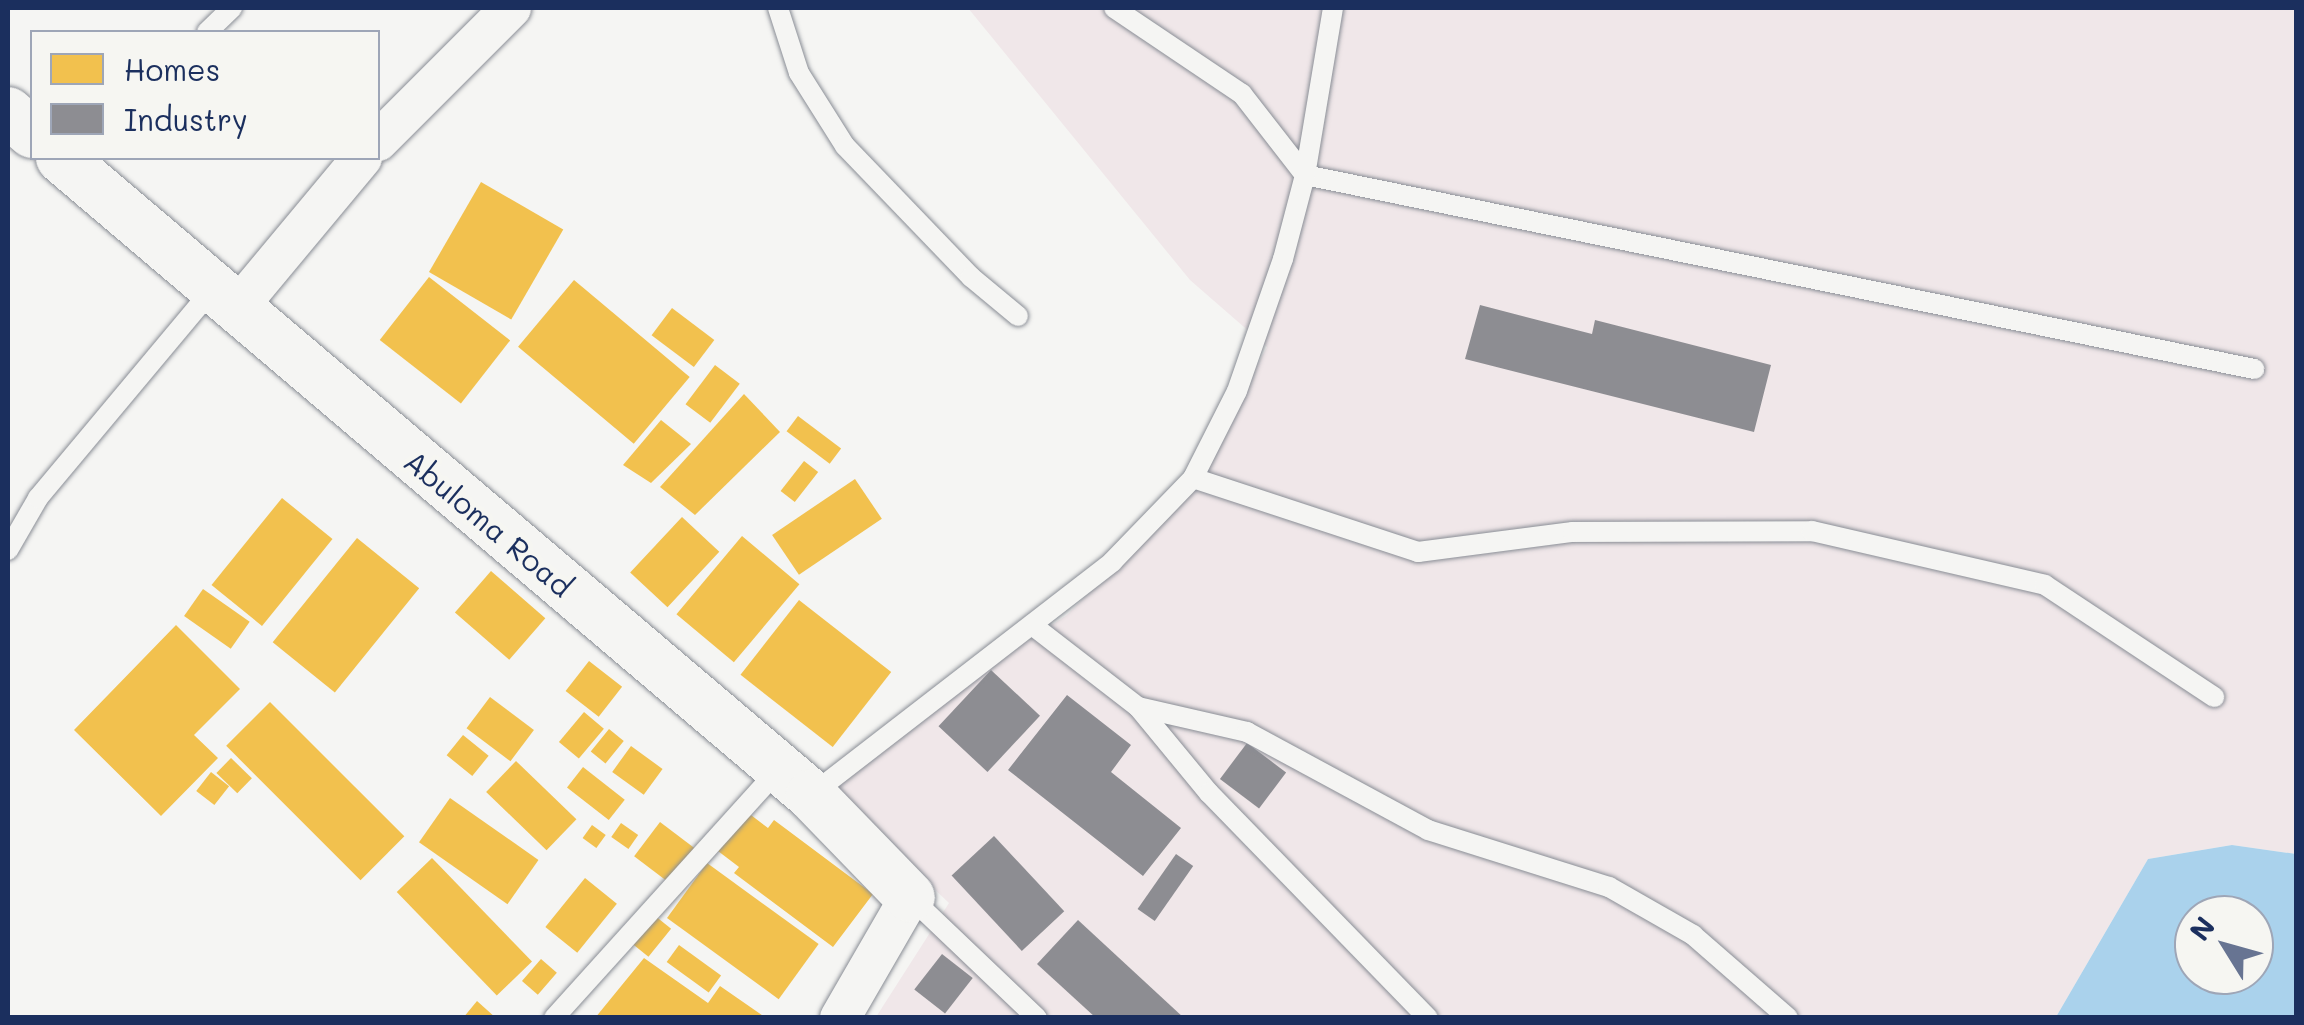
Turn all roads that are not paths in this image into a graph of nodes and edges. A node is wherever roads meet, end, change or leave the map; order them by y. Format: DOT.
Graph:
graph roads {
  1 [pos="232,8"];
  2 [pos="511,8"];
  3 [pos="778,8"];
  4 [pos="1114,8"];
  5 [pos="1333,8"];
  6 [pos="209,30"];
  7 [pos="8,112"];
  8 [pos="30,132"];
  9 [pos="380,138"];
  10 [pos="360,160"];
  11 [pos="72,161"];
  12 [pos="1306,175"];
  13 [pos="225,298"];
  14 [pos="1018,316"];
  15 [pos="2254,370"];
  16 [pos="1193,478"];
  17 [pos="8,550"];
  18 [pos="1032,624"];
  19 [pos="2214,696"];
  20 [pos="1138,706"];
  21 [pos="795,782"];
  22 [pos="910,897"];
  23 [pos="554,1018"];
  24 [pos="840,1018"];
  25 [pos="1036,1018"];
  26 [pos="1428,1018"];
  27 [pos="1788,1018"];
  1 -- 6 [label="lane"];
  2 -- 9 [label="street"];
  3 -- 14 [label="lane"];
  4 -- 12 [label="lane"];
  5 -- 12 [label="lane"];
  7 -- 8 [label="street"];
  10 -- 13 [label="street"];
  11 -- 13 [label="street, Abuloma Road"];
  12 -- 15 [label="lane"];
  12 -- 16 [label="lane"];
  13 -- 17 [label="lane"];
  13 -- 21 [label="street, Abuloma Road"];
  16 -- 18 [label="lane"];
  16 -- 19 [label="lane"];
  18 -- 20 [label="lane"];
  18 -- 21 [label="lane"];
  20 -- 26 [label="lane"];
  20 -- 27 [label="lane"];
  21 -- 22 [label="street, Abuloma Road"];
  21 -- 23 [label="lane"];
  22 -- 24 [label="street"];
  22 -- 25 [label="lane"];
}
